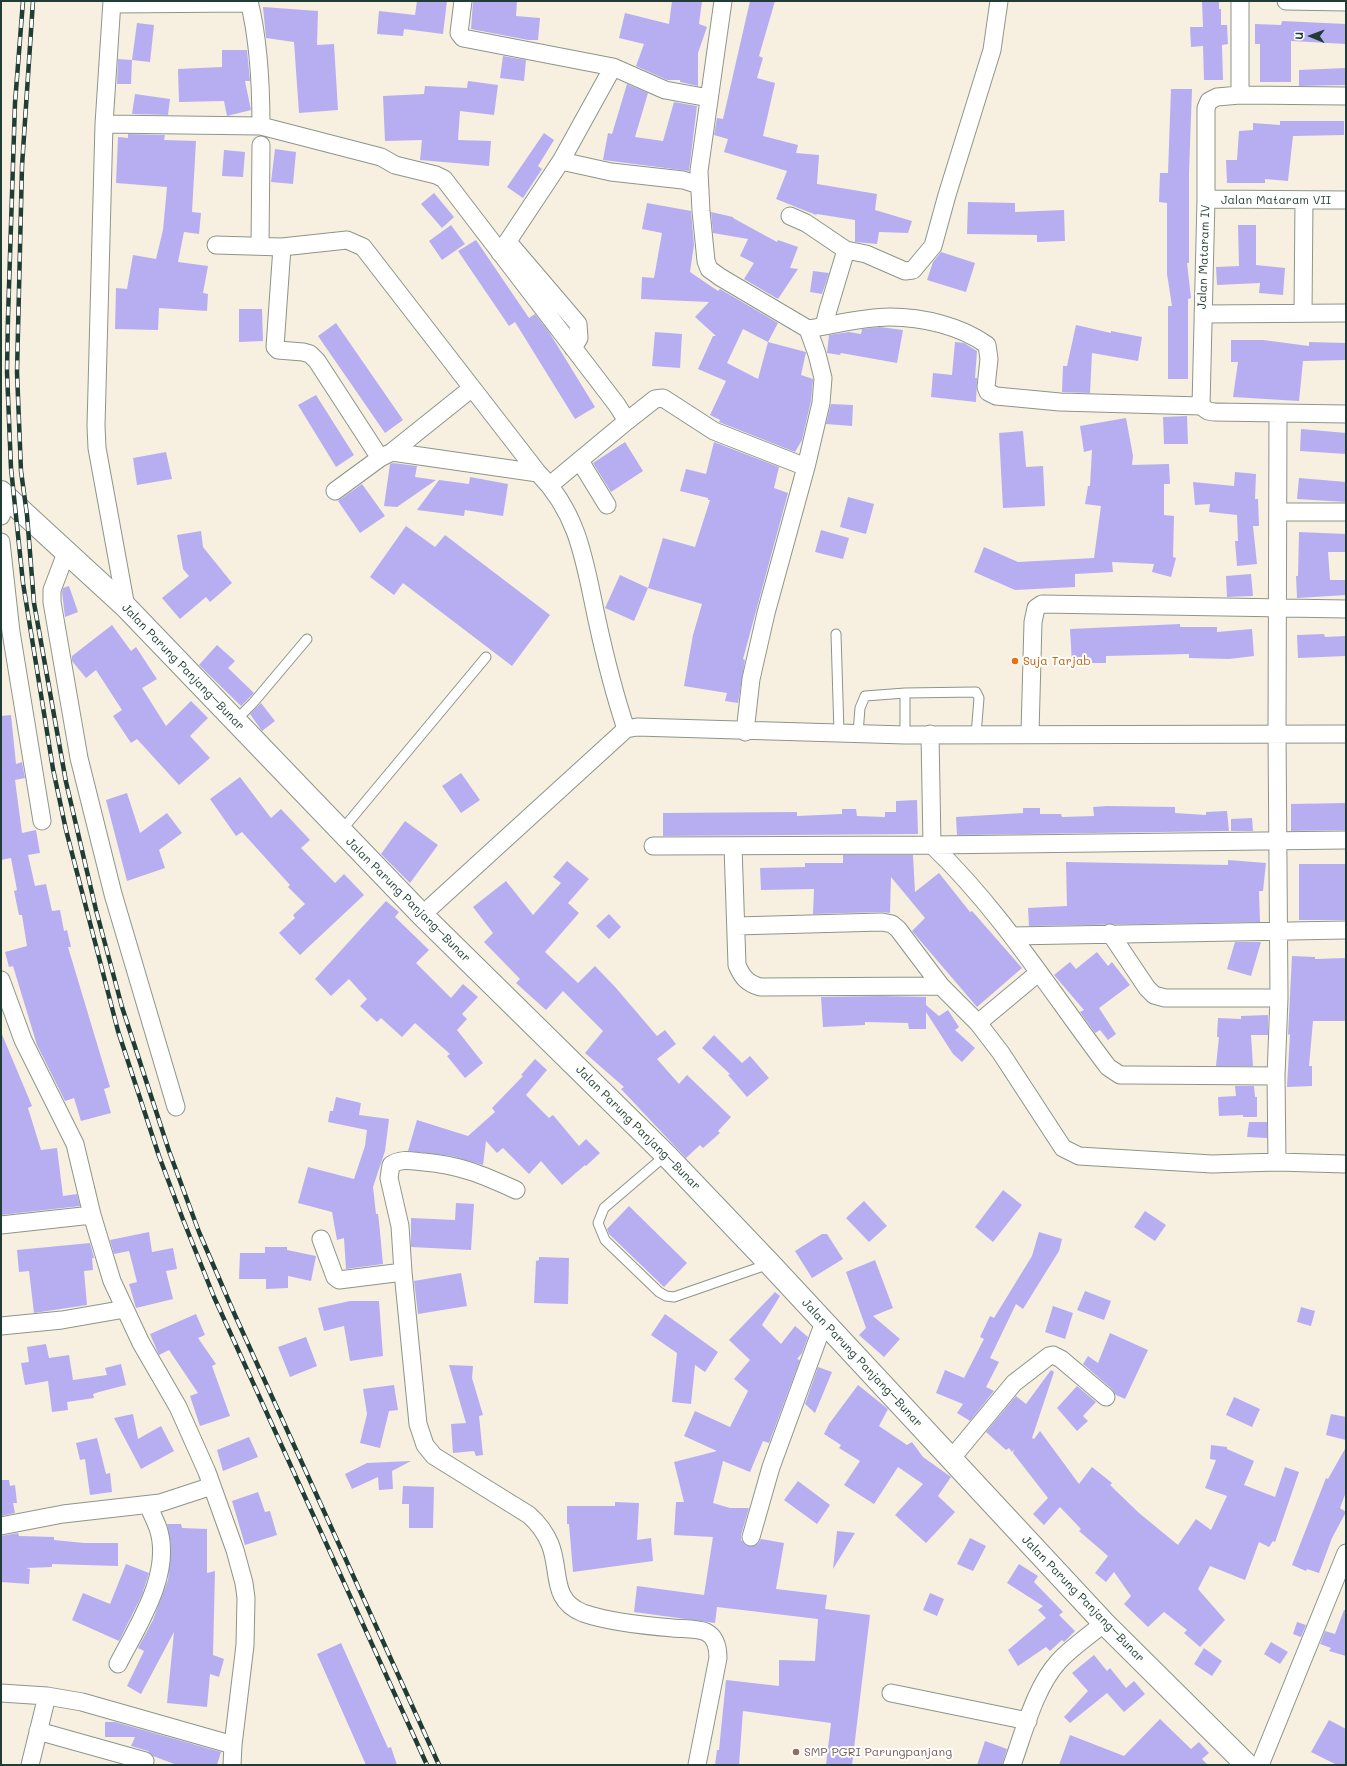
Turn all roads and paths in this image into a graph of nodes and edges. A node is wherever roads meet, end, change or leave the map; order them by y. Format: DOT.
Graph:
graph roads {
  1 [pos="463,1"];
  2 [pos="723,1"];
  3 [pos="999,1"];
  4 [pos="1240,1"];
  5 [pos="1286,1"];
  6 [pos="249,2"];
  7 [pos="1346,2"];
  8 [pos="112,3"];
  9 [pos="613,67"];
  10 [pos="1240,95"];
  11 [pos="1346,96"];
  12 [pos="708,98"];
  13 [pos="104,124"];
  14 [pos="261,126"];
  15 [pos="261,145"];
  16 [pos="561,161"];
  17 [pos="700,185"];
  18 [pos="1206,199"];
  19 [pos="1304,200"];
  20 [pos="1346,200"];
  21 [pos="790,216"];
  22 [pos="216,245"];
  23 [pos="260,246"];
  24 [pos="282,247"];
  25 [pos="504,247"];
  26 [pos="846,250"];
  27 [pos="1303,313"];
  28 [pos="1346,313"];
  29 [pos="1202,314"];
  30 [pos="824,326"];
  31 [pos="808,329"];
  32 [pos="472,388"];
  33 [pos="1201,406"];
  34 [pos="1278,413"];
  35 [pos="1346,414"];
  36 [pos="627,421"];
  37 [pos="386,455"];
  38 [pos="580,461"];
  39 [pos="806,467"];
  40 [pos="538,473"];
  41 [pos="550,485"];
  42 [pos="335,492"];
  43 [pos="6,503"];
  44 [pos="607,505"];
  45 [pos="1278,512"];
  46 [pos="1346,512"];
  47 [pos="1,542"];
  48 [pos="66,554"];
  49 [pos="126,607"];
  50 [pos="1278,607"];
  51 [pos="1346,609"];
  52 [pos="6,632"];
  53 [pos="836,634"];
  54 [pos="307,639"];
  55 [pos="486,657"];
  56 [pos="905,693"];
  57 [pos="236,720"];
  58 [pos="626,729"];
  59 [pos="745,732"];
  60 [pos="839,733"];
  61 [pos="858,733"];
  62 [pos="1030,733"];
  63 [pos="930,734"];
  64 [pos="1277,734"];
  65 [pos="1346,734"];
  66 [pos="905,735"];
  67 [pos="976,735"];
  68 [pos="42,821"];
  69 [pos="341,831"];
  70 [pos="1346,840"];
  71 [pos="1277,841"];
  72 [pos="932,845"];
  73 [pos="653,846"];
  74 [pos="733,846"];
  75 [pos="422,915"];
  76 [pos="736,926"];
  77 [pos="1346,930"];
  78 [pos="1278,932"];
  79 [pos="1110,933"];
  80 [pos="1012,936"];
  81 [pos="1038,973"];
  82 [pos="1,980"];
  83 [pos="941,986"];
  84 [pos="1279,998"];
  85 [pos="978,1023"];
  86 [pos="1276,1076"];
  87 [pos="176,1107"];
  88 [pos="666,1155"];
  89 [pos="1276,1162"];
  90 [pos="1346,1164"];
  91 [pos="516,1190"];
  92 [pos="92,1215"];
  93 [pos="1,1225"];
  94 [pos="321,1239"];
  95 [pos="770,1264"];
  96 [pos="403,1272"];
  97 [pos="124,1309"];
  98 [pos="824,1322"];
  99 [pos="1,1326"];
  100 [pos="1106,1397"];
  101 [pos="951,1459"];
  102 [pos="212,1486"];
  103 [pos="148,1505"];
  104 [pos="1,1526"];
  105 [pos="751,1537"];
  106 [pos="1346,1553"];
  107 [pos="1104,1623"];
  108 [pos="118,1664"];
  109 [pos="1,1693"];
  110 [pos="891,1693"];
  111 [pos="48,1696"];
  112 [pos="1028,1721"];
  113 [pos="38,1732"];
  114 [pos="233,1745"];
  115 [pos="30,1765"];
  116 [pos="144,1765"];
  117 [pos="232,1765"];
  118 [pos="697,1765"];
  119 [pos="1012,1765"];
  120 [pos="1247,1765"];
  121 [pos="1260,1765"];
  1 -- 9 [label="street"];
  2 -- 12 [label="street"];
  3 -- 26 [label="street"];
  4 -- 10 [label="street"];
  5 -- 7 [label="street"];
  6 -- 8 [label="street"];
  6 -- 14 [label="street"];
  8 -- 13 [label="street"];
  9 -- 12 [label="street"];
  9 -- 16 [label="street"];
  10 -- 11 [label="street, Jalan Mataram IV"];
  10 -- 18 [label="street, Jalan Mataram IV"];
  12 -- 17 [label="street"];
  13 -- 14 [label="street"];
  13 -- 49 [label="street"];
  14 -- 25 [label="street"];
  15 -- 23 [label="street"];
  16 -- 17 [label="street"];
  16 -- 25 [label="street"];
  17 -- 31 [label="street"];
  18 -- 19 [label="street, Jalan Mataram VII"];
  18 -- 29 [label="street, Jalan Mataram IV"];
  19 -- 20 [label="street, Jalan Mataram VII"];
  19 -- 27 [label="street"];
  21 -- 26 [label="street"];
  22 -- 23 [label="street"];
  23 -- 24 [label="street"];
  24 -- 32 [label="street"];
  24 -- 37 [label="street"];
  25 -- 36 [label="street"];
  26 -- 30 [label="street"];
  27 -- 28 [label="street"];
  27 -- 29 [label="street"];
  29 -- 33 [label="street, Jalan Mataram IV"];
  30 -- 31 [label="street"];
  30 -- 33 [label="street"];
  31 -- 39 [label="street"];
  32 -- 37 [label="street"];
  32 -- 40 [label="street"];
  33 -- 34 [label="street"];
  34 -- 35 [label="street"];
  34 -- 45 [label="street"];
  36 -- 38 [label="street"];
  36 -- 39 [label="street"];
  37 -- 40 [label="street"];
  37 -- 42 [label="street"];
  38 -- 41 [label="street"];
  38 -- 44 [label="street"];
  39 -- 59 [label="street"];
  40 -- 41 [label="street"];
  41 -- 58 [label="street"];
  43 -- 48 [label="main road, Jalan Parung Panjang–Bunar"];
  45 -- 46 [label="street"];
  45 -- 50 [label="street"];
  47 -- 52 [label="street"];
  48 -- 49 [label="main road, Jalan Parung Panjang–Bunar"];
  48 -- 87 [label="street"];
  49 -- 57 [label="main road, Jalan Parung Panjang–Bunar"];
  50 -- 51 [label="street"];
  50 -- 62 [label="street"];
  50 -- 64 [label="street"];
  52 -- 68 [label="street"];
  53 -- 60 [label="lane"];
  54 -- 57 [label="lane"];
  55 -- 69 [label="lane"];
  56 -- 61 [label="lane"];
  56 -- 66 [label="lane"];
  56 -- 67 [label="lane"];
  57 -- 69 [label="main road, Jalan Parung Panjang–Bunar"];
  58 -- 59 [label="street"];
  58 -- 75 [label="street"];
  59 -- 60 [label="street"];
  60 -- 61 [label="street"];
  61 -- 66 [label="street"];
  62 -- 64 [label="street"];
  62 -- 67 [label="street"];
  63 -- 66 [label="street"];
  63 -- 67 [label="street"];
  63 -- 72 [label="street"];
  64 -- 65 [label="street"];
  64 -- 71 [label="street"];
  69 -- 75 [label="main road, Jalan Parung Panjang–Bunar"];
  70 -- 71 [label="street"];
  71 -- 72 [label="street"];
  71 -- 78 [label="street"];
  72 -- 74 [label="street"];
  72 -- 80 [label="street"];
  73 -- 74 [label="street"];
  74 -- 76 [label="street"];
  75 -- 88 [label="main road, Jalan Parung Panjang–Bunar"];
  76 -- 83 [label="street"];
  76 -- 83 [label="street"];
  77 -- 78 [label="street"];
  78 -- 79 [label="street"];
  78 -- 84 [label="street"];
  79 -- 80 [label="street"];
  79 -- 84 [label="street"];
  80 -- 81 [label="street"];
  81 -- 85 [label="street"];
  81 -- 86 [label="street"];
  82 -- 92 [label="street"];
  83 -- 85 [label="street"];
  84 -- 86 [label="street"];
  85 -- 89 [label="street"];
  86 -- 89 [label="street"];
  88 -- 95 [label="main road, Jalan Parung Panjang–Bunar"];
  88 -- 95 [label="lane"];
  89 -- 90 [label="street"];
  91 -- 96 [label="street"];
  92 -- 93 [label="street"];
  92 -- 97 [label="street"];
  94 -- 96 [label="street"];
  95 -- 98 [label="main road, Jalan Parung Panjang–Bunar"];
  96 -- 118 [label="street"];
  97 -- 99 [label="street"];
  97 -- 102 [label="street"];
  98 -- 101 [label="main road, Jalan Parung Panjang–Bunar"];
  98 -- 105 [label="street"];
  100 -- 101 [label="street"];
  101 -- 107 [label="main road, Jalan Parung Panjang–Bunar"];
  102 -- 103 [label="street"];
  102 -- 114 [label="street"];
  103 -- 104 [label="street"];
  103 -- 108 [label="street"];
  106 -- 121 [label="street"];
  107 -- 112 [label="street"];
  107 -- 120 [label="main road, Jalan Parung Panjang–Bunar"];
  109 -- 111 [label="street"];
  110 -- 112 [label="street"];
  111 -- 113 [label="street"];
  111 -- 114 [label="street"];
  112 -- 119 [label="street"];
  113 -- 115 [label="street"];
  113 -- 116 [label="street"];
  114 -- 117 [label="street"];
}
